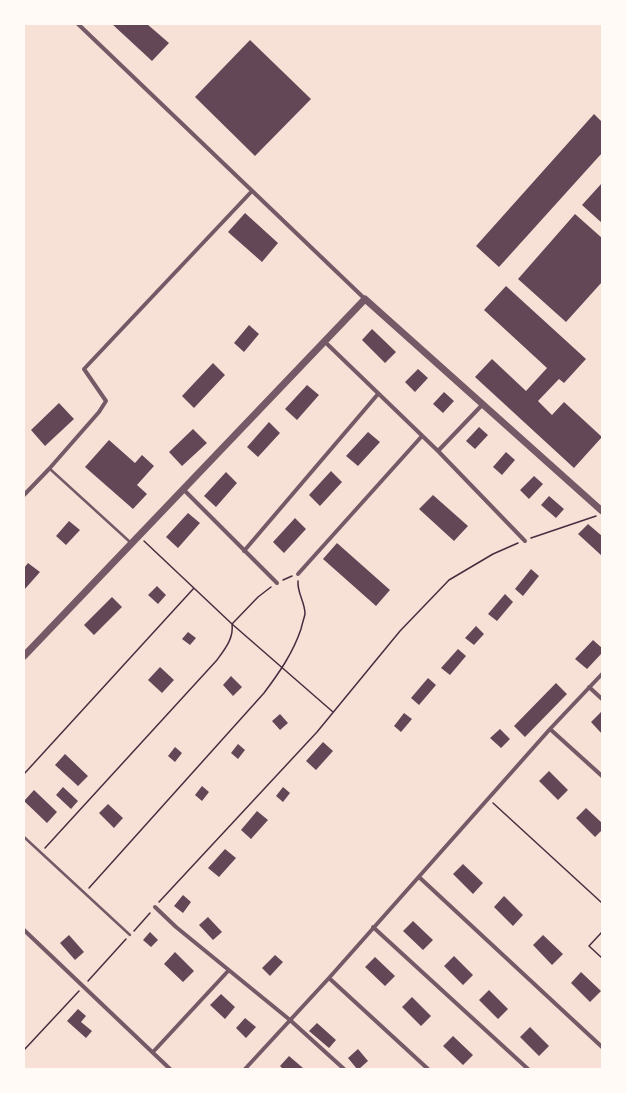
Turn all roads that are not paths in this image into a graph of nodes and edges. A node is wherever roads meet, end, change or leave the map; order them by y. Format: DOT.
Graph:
graph roads {
  1 [pos="78,24"];
  2 [pos="252,190"];
  3 [pos="365,298"];
  4 [pos="324,341"];
  5 [pos="378,394"];
  6 [pos="483,404"];
  7 [pos="422,436"];
  8 [pos="438,451"];
  9 [pos="49,469"];
  10 [pos="183,489"];
  11 [pos="24,495"];
  12 [pos="602,512"];
  13 [pos="525,540"];
  14 [pos="131,543"];
  15 [pos="244,551"];
  16 [pos="298,574"];
  17 [pos="277,584"];
  18 [pos="24,656"];
  19 [pos="602,674"];
  20 [pos="589,687"];
  21 [pos="602,699"];
  22 [pos="550,729"];
  23 [pos="602,776"];
  24 [pos="24,836"];
  25 [pos="418,877"];
  26 [pos="155,907"];
  27 [pos="373,928"];
  28 [pos="24,930"];
  29 [pos="130,935"];
  30 [pos="229,970"];
  31 [pos="329,978"];
  32 [pos="290,1020"];
  33 [pos="602,1046"];
  34 [pos="153,1052"];
  35 [pos="170,1069"];
  36 [pos="245,1069"];
  37 [pos="344,1069"];
  38 [pos="428,1069"];
  39 [pos="528,1069"];
  1 -- 2 [label="street"];
  2 -- 3 [label="street"];
  2 -- 9 [label="street"];
  3 -- 4 [label="street"];
  3 -- 6 [label="street"];
  4 -- 5 [label="street"];
  4 -- 10 [label="street"];
  5 -- 7 [label="street"];
  5 -- 15 [label="street"];
  6 -- 8 [label="street"];
  6 -- 12 [label="street"];
  7 -- 8 [label="street"];
  7 -- 16 [label="street"];
  8 -- 13 [label="street"];
  9 -- 11 [label="street"];
  9 -- 14 [label="lane"];
  10 -- 14 [label="street"];
  10 -- 15 [label="street"];
  14 -- 18 [label="street"];
  15 -- 17 [label="street"];
  19 -- 20 [label="street"];
  20 -- 21 [label="street"];
  20 -- 22 [label="street"];
  22 -- 23 [label="street"];
  22 -- 25 [label="street"];
  24 -- 29 [label="lane"];
  25 -- 27 [label="street"];
  25 -- 33 [label="street"];
  26 -- 30 [label="street"];
  27 -- 31 [label="street"];
  27 -- 39 [label="street"];
  28 -- 34 [label="street"];
  30 -- 32 [label="street"];
  30 -- 34 [label="street"];
  31 -- 32 [label="street"];
  31 -- 38 [label="street"];
  32 -- 36 [label="street"];
  32 -- 37 [label="street"];
  34 -- 35 [label="street"];
}
